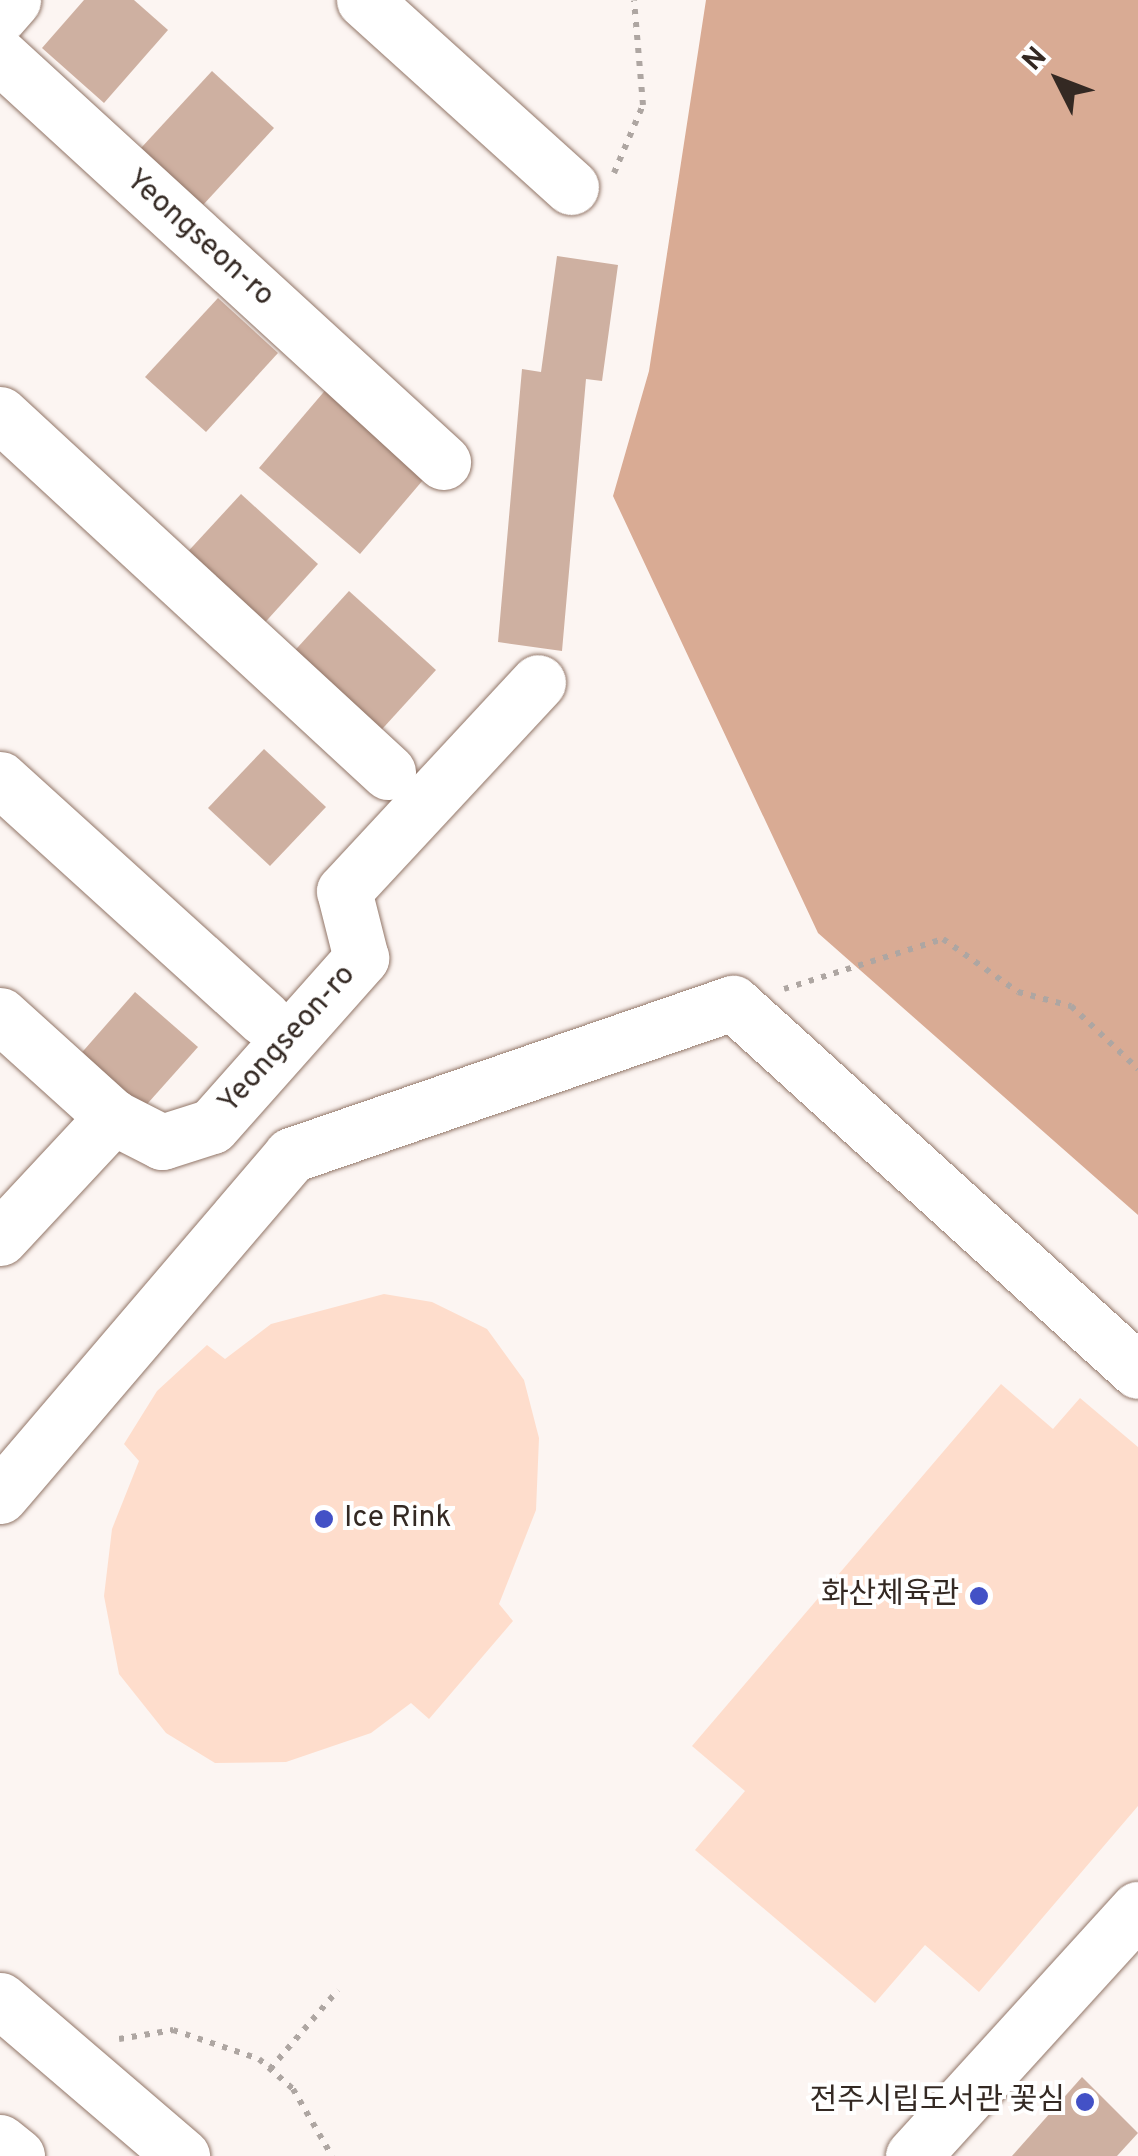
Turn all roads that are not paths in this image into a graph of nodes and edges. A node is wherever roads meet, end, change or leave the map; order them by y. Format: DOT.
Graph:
graph roads {
  1 [pos="14,0"];
  2 [pos="364,0"];
  3 [pos="0,16"];
  4 [pos="0,56"];
  5 [pos="589,188"];
  6 [pos="0,414"];
  7 [pos="443,462"];
  8 [pos="538,682"];
  9 [pos="388,772"];
  10 [pos="0,778"];
  11 [pos="0,1015"];
  12 [pos="264,1018"];
  13 [pos="113,1117"];
  14 [pos="0,1238"];
  15 [pos="1138,1372"];
  16 [pos="0,1496"];
  17 [pos="1138,1910"];
  18 [pos="0,2000"];
  19 [pos="0,2142"];
  20 [pos="17,2156"];
  21 [pos="182,2156"];
  22 [pos="913,2156"];
  1 -- 3 [label="street"];
  2 -- 5 [label="street"];
  4 -- 7 [label="street, Yeongseon-ro"];
  6 -- 9 [label="street"];
  8 -- 13 [label="street, Yeongseon-ro"];
  10 -- 12 [label="street, Yeongseon-ro"];
  11 -- 13 [label="street, Yeongseon-ro"];
  13 -- 14 [label="street"];
  15 -- 16 [label="street"];
  17 -- 22 [label="street"];
  18 -- 21 [label="street"];
  19 -- 20 [label="street"];
}
